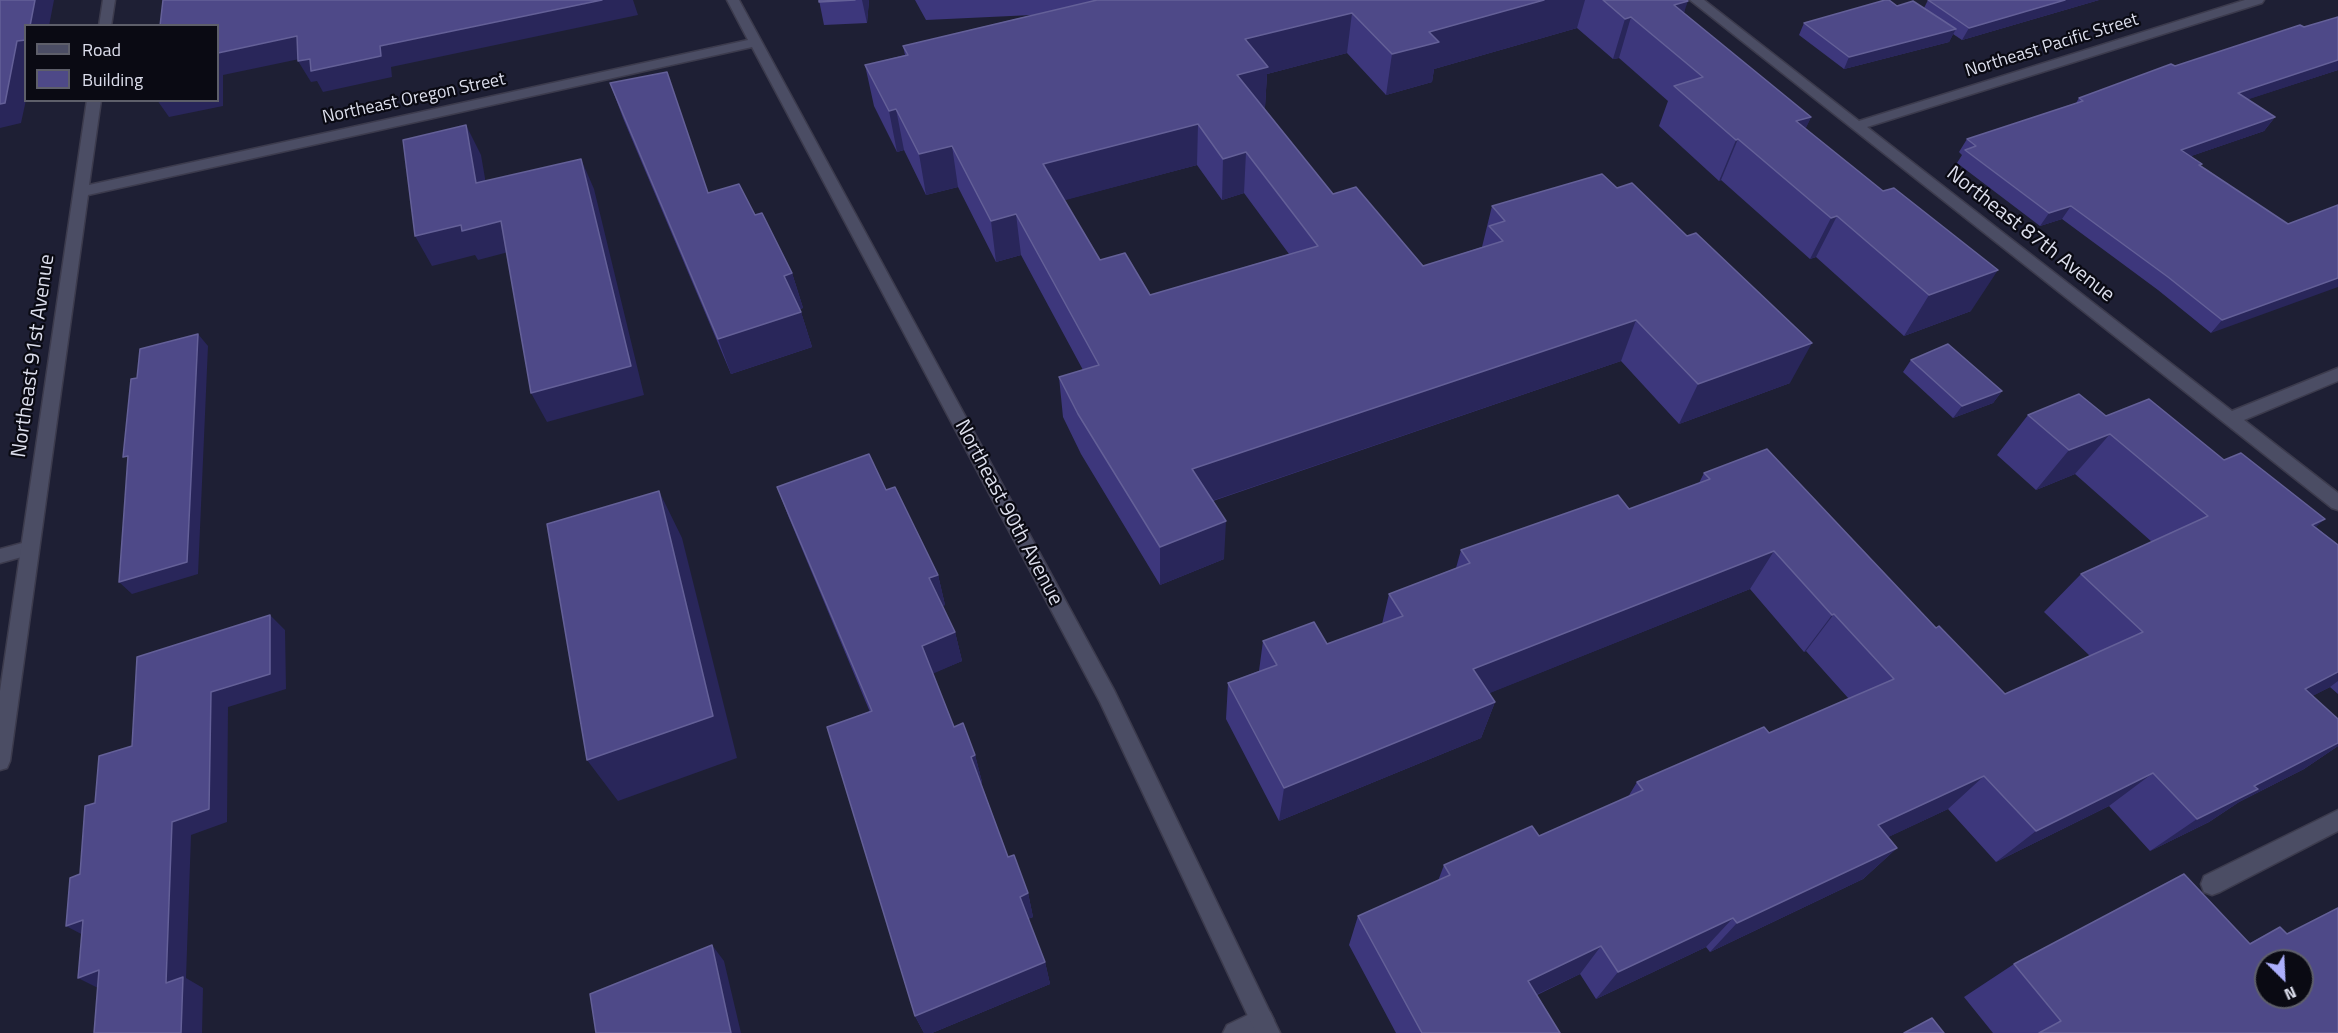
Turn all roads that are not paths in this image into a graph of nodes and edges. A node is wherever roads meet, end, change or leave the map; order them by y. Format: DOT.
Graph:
graph roads {
  1 [pos="109,0"];
  2 [pos="733,0"];
  3 [pos="1696,0"];
  4 [pos="2258,0"];
  5 [pos="105,24"];
  6 [pos="756,42"];
  7 [pos="94,102"];
  8 [pos="1856,126"];
  9 [pos="80,192"];
  10 [pos="2338,374"];
  11 [pos="2230,419"];
  12 [pos="2338,503"];
  13 [pos="30,548"];
  14 [pos="0,556"];
  15 [pos="0,762"];
  16 [pos="2338,819"];
  17 [pos="2212,884"];
  18 [pos="1265,1027"];
  19 [pos="1235,1033"];
  1 -- 5 [label="street"];
  2 -- 6 [label="street, Northeast 90th Avenue"];
  3 -- 8 [label="street, Northeast 87th Avenue"];
  4 -- 8 [label="street, Northeast Pacific Street"];
  6 -- 9 [label="street, Northeast Oregon Street"];
  6 -- 18 [label="street, Northeast 90th Avenue"];
  7 -- 9 [label="street, Northeast 91st Avenue"];
  8 -- 11 [label="street, Northeast 87th Avenue"];
  9 -- 13 [label="street, Northeast 91st Avenue"];
  10 -- 11 [label="street"];
  11 -- 12 [label="street, Northeast 87th Avenue"];
  13 -- 14 [label="street"];
  13 -- 15 [label="street, Northeast 91st Avenue"];
  16 -- 17 [label="street"];
  18 -- 19 [label="street"];
}
